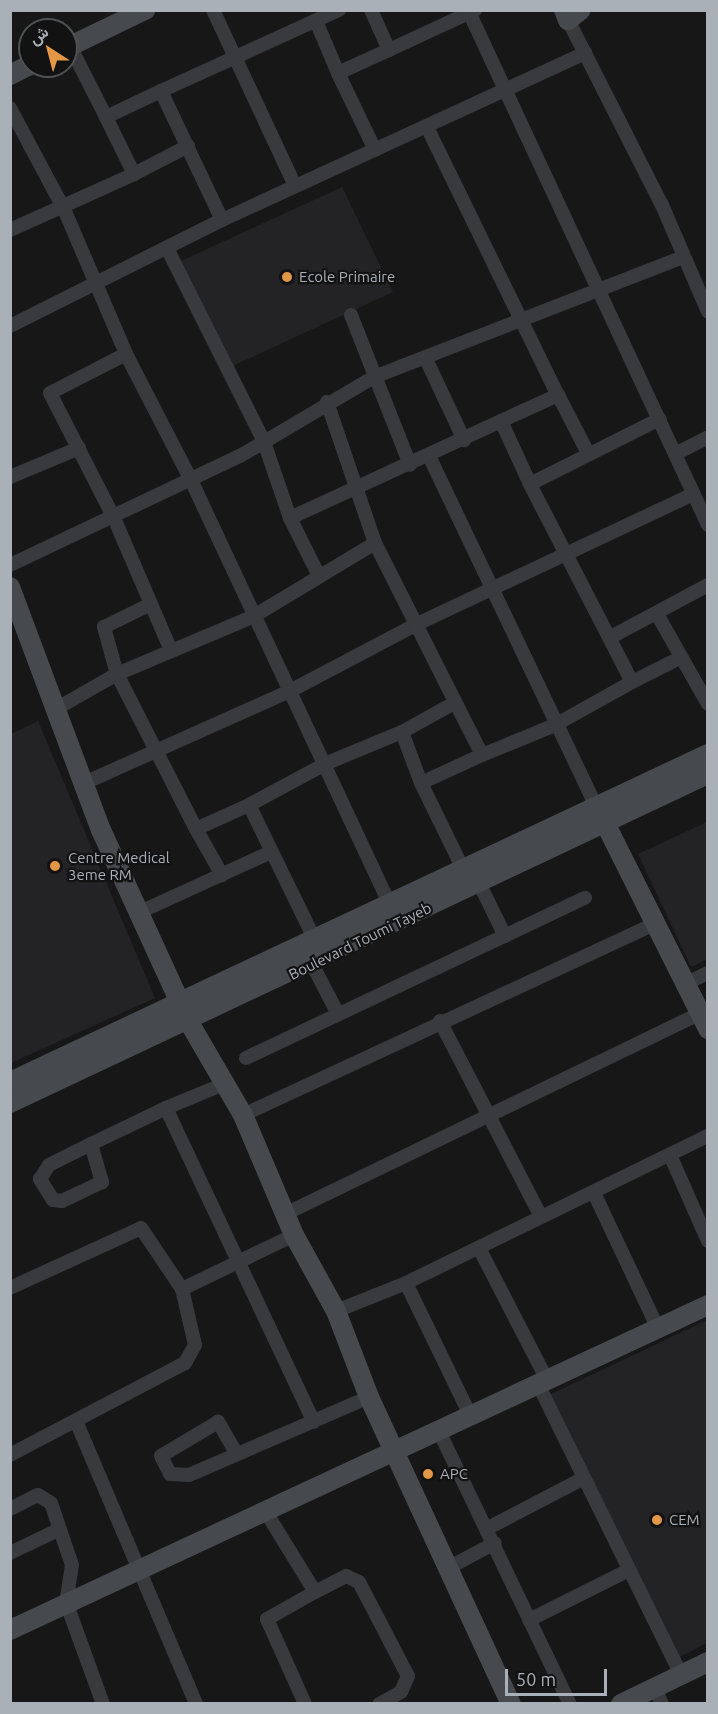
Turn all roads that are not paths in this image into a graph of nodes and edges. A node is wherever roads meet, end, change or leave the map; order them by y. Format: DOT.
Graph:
graph roads {
  1 [pos="145,10"];
  2 [pos="213,10"];
  3 [pos="339,10"];
  4 [pos="371,10"];
  5 [pos="470,11"];
  6 [pos="571,14"];
  7 [pos="316,21"];
  8 [pos="78,42"];
  9 [pos="389,50"];
  10 [pos="585,53"];
  11 [pos="234,58"];
  12 [pos="78,65"];
  13 [pos="338,73"];
  14 [pos="504,90"];
  15 [pos="161,92"];
  16 [pos="10,108"];
  17 [pos="106,117"];
  18 [pos="427,127"];
  19 [pos="188,146"];
  20 [pos="375,150"];
  21 [pos="134,174"];
  22 [pos="295,186"];
  23 [pos="64,209"];
  24 [pos="222,220"];
  25 [pos="10,230"];
  26 [pos="167,248"];
  27 [pos="683,257"];
  28 [pos="93,284"];
  29 [pos="599,290"];
  30 [pos="708,312"];
  31 [pos="351,315"];
  32 [pos="519,319"];
  33 [pos="10,327"];
  34 [pos="126,354"];
  35 [pos="425,357"];
  36 [pos="374,377"];
  37 [pos="558,395"];
  38 [pos="327,402"];
  39 [pos="660,419"];
  40 [pos="501,421"];
  41 [pos="708,437"];
  42 [pos="464,440"];
  43 [pos="264,442"];
  44 [pos="79,448"];
  45 [pos="587,451"];
  46 [pos="675,454"];
  47 [pos="429,456"];
  48 [pos="410,465"];
  49 [pos="10,477"];
  50 [pos="191,480"];
  51 [pos="530,484"];
  52 [pos="357,487"];
  53 [pos="693,494"];
  54 [pos="114,518"];
  55 [pos="290,518"];
  56 [pos="708,525"];
  57 [pos="375,543"];
  58 [pos="565,556"];
  59 [pos="10,565"];
  60 [pos="318,574"];
  61 [pos="708,585"];
  62 [pos="10,587"];
  63 [pos="492,588"];
  64 [pos="149,605"];
  65 [pos="657,614"];
  66 [pos="254,616"];
  67 [pos="415,625"];
  68 [pos="611,637"];
  69 [pos="170,648"];
  70 [pos="680,658"];
  71 [pos="117,674"];
  72 [pos="632,682"];
  73 [pos="290,691"];
  74 [pos="454,703"];
  75 [pos="708,704"];
  76 [pos="54,710"];
  77 [pos="555,725"];
  78 [pos="402,732"];
  79 [pos="158,753"];
  80 [pos="708,754"];
  81 [pos="482,755"];
  82 [pos="327,763"];
  83 [pos="708,774"];
  84 [pos="421,783"];
  85 [pos="82,784"];
  86 [pos="249,805"];
  87 [pos="601,814"];
  88 [pos="196,829"];
  89 [pos="271,852"];
  90 [pos="463,869"];
  91 [pos="222,875"];
  92 [pos="479,883"];
  93 [pos="585,898"];
  94 [pos="389,903"];
  95 [pos="140,912"];
  96 [pos="656,922"];
  97 [pos="505,936"];
  98 [pos="314,938"];
  99 [pos="312,964"];
  100 [pos="708,973"];
  101 [pos="685,984"];
  102 [pos="180,1003"];
  103 [pos="338,1014"];
  104 [pos="440,1021"];
  105 [pos="704,1021"];
  106 [pos="190,1023"];
  107 [pos="246,1058"];
  108 [pos="10,1082"];
  109 [pos="224,1084"];
  110 [pos="10,1103"];
  111 [pos="166,1108"];
  112 [pos="243,1115"];
  113 [pos="488,1115"];
  114 [pos="708,1136"];
  115 [pos="91,1144"];
  116 [pos="670,1155"];
  117 [pos="594,1193"];
  118 [pos="285,1214"];
  119 [pos="541,1217"];
  120 [pos="294,1235"];
  121 [pos="708,1241"];
  122 [pos="479,1248"];
  123 [pos="242,1262"];
  124 [pos="12,1283"];
  125 [pos="406,1283"];
  126 [pos="182,1289"];
  127 [pos="708,1305"];
  128 [pos="336,1311"];
  129 [pos="657,1326"];
  130 [pos="542,1380"];
  131 [pos="369,1397"];
  132 [pos="469,1413"];
  133 [pos="76,1421"];
  134 [pos="314,1422"];
  135 [pos="438,1429"];
  136 [pos="393,1449"];
  137 [pos="235,1451"];
  138 [pos="10,1455"];
  139 [pos="582,1479"];
  140 [pos="10,1509"];
  141 [pos="264,1509"];
  142 [pos="488,1528"];
  143 [pos="60,1529"];
  144 [pos="495,1544"];
  145 [pos="10,1553"];
  146 [pos="135,1568"];
  147 [pos="448,1568"];
  148 [pos="627,1571"];
  149 [pos="315,1592"];
  150 [pos="66,1602"];
  151 [pos="529,1620"];
  152 [pos="10,1630"];
  153 [pos="708,1662"];
  154 [pos="681,1675"];
  155 [pos="658,1696"];
  156 [pos="103,1704"];
  157 [pos="196,1704"];
  158 [pos="305,1704"];
  159 [pos="379,1704"];
  160 [pos="511,1704"];
  161 [pos="570,1704"];
  162 [pos="621,1704"];
  1 -- 8 [label="street"];
  2 -- 11 [label="street"];
  3 -- 7 [label="street"];
  4 -- 9 [label="street"];
  5 -- 9 [label="street"];
  5 -- 14 [label="street"];
  6 -- 10 [label="street"];
  7 -- 11 [label="street"];
  7 -- 13 [label="street"];
  9 -- 13 [label="street"];
  10 -- 14 [label="street"];
  10 -- 27 [label="street"];
  11 -- 15 [label="street"];
  11 -- 22 [label="street"];
  12 -- 17 [label="street"];
  13 -- 20 [label="street"];
  14 -- 18 [label="street"];
  14 -- 29 [label="street"];
  15 -- 17 [label="street"];
  15 -- 19 [label="street"];
  16 -- 23 [label="street"];
  17 -- 21 [label="street"];
  18 -- 20 [label="street"];
  18 -- 32 [label="street"];
  19 -- 21 [label="street"];
  19 -- 24 [label="street"];
  20 -- 22 [label="street"];
  21 -- 23 [label="street"];
  22 -- 24 [label="street"];
  23 -- 25 [label="street"];
  23 -- 28 [label="street"];
  24 -- 26 [label="street"];
  26 -- 28 [label="street"];
  26 -- 43 [label="street"];
  27 -- 29 [label="street"];
  27 -- 30 [label="street"];
  28 -- 33 [label="street"];
  28 -- 34 [label="street"];
  29 -- 32 [label="street"];
  29 -- 39 [label="street"];
  31 -- 36 [label="street"];
  32 -- 35 [label="street"];
  32 -- 37 [label="street"];
  34 -- 44 [label="street"];
  34 -- 50 [label="street"];
  35 -- 36 [label="street"];
  35 -- 42 [label="street"];
  36 -- 38 [label="street"];
  36 -- 48 [label="street"];
  37 -- 40 [label="street"];
  37 -- 45 [label="street"];
  38 -- 43 [label="street"];
  38 -- 52 [label="street"];
  39 -- 45 [label="street"];
  39 -- 46 [label="street"];
  40 -- 42 [label="street"];
  40 -- 51 [label="street"];
  41 -- 46 [label="street"];
  42 -- 47 [label="street"];
  43 -- 50 [label="street"];
  43 -- 55 [label="street"];
  44 -- 49 [label="street"];
  44 -- 54 [label="street"];
  45 -- 51 [label="street"];
  46 -- 53 [label="street"];
  47 -- 48 [label="street"];
  47 -- 63 [label="street"];
  48 -- 52 [label="street"];
  50 -- 54 [label="street"];
  50 -- 66 [label="street"];
  51 -- 58 [label="street"];
  52 -- 55 [label="street"];
  52 -- 57 [label="street"];
  53 -- 56 [label="street"];
  53 -- 58 [label="street"];
  54 -- 59 [label="street"];
  54 -- 64 [label="street"];
  55 -- 60 [label="street"];
  57 -- 60 [label="street"];
  57 -- 67 [label="street"];
  58 -- 63 [label="street"];
  58 -- 68 [label="street"];
  60 -- 66 [label="street"];
  61 -- 65 [label="street"];
  62 -- 76 [label="street"];
  63 -- 67 [label="street"];
  63 -- 77 [label="street"];
  64 -- 69 [label="street"];
  64 -- 71 [label="street"];
  65 -- 68 [label="street"];
  65 -- 70 [label="street"];
  66 -- 69 [label="street"];
  66 -- 73 [label="street"];
  67 -- 73 [label="street"];
  67 -- 74 [label="street"];
  68 -- 72 [label="street"];
  69 -- 71 [label="street"];
  70 -- 72 [label="street"];
  70 -- 75 [label="street"];
  71 -- 76 [label="street"];
  71 -- 79 [label="street"];
  72 -- 77 [label="street"];
  73 -- 79 [label="street"];
  73 -- 82 [label="street"];
  74 -- 78 [label="street"];
  74 -- 81 [label="street"];
  76 -- 85 [label="street"];
  77 -- 81 [label="street"];
  77 -- 87 [label="street"];
  78 -- 82 [label="street"];
  78 -- 84 [label="street"];
  79 -- 85 [label="street"];
  79 -- 88 [label="street"];
  80 -- 87 [label="street, Boulevard Toumi Tayeb"];
  81 -- 84 [label="street"];
  82 -- 86 [label="street"];
  82 -- 94 [label="street"];
  83 -- 87 [label="street, Boulevard Toumi Tayeb"];
  84 -- 90 [label="street"];
  85 -- 95 [label="street"];
  86 -- 88 [label="street"];
  86 -- 89 [label="street"];
  87 -- 90 [label="street, Boulevard Toumi Tayeb"];
  87 -- 92 [label="street, Boulevard Toumi Tayeb"];
  87 -- 96 [label="street"];
  88 -- 91 [label="street"];
  89 -- 91 [label="street"];
  89 -- 98 [label="street"];
  90 -- 94 [label="street, Boulevard Toumi Tayeb"];
  91 -- 95 [label="street"];
  92 -- 97 [label="street"];
  92 -- 99 [label="street, Boulevard Toumi Tayeb"];
  93 -- 97 [label="street"];
  94 -- 98 [label="street, Boulevard Toumi Tayeb"];
  95 -- 102 [label="street"];
  96 -- 101 [label="street"];
  96 -- 104 [label="street"];
  97 -- 103 [label="street"];
  98 -- 102 [label="street, Boulevard Toumi Tayeb"];
  99 -- 103 [label="street"];
  99 -- 106 [label="street, Boulevard Toumi Tayeb"];
  100 -- 101 [label="street"];
  101 -- 105 [label="street"];
  102 -- 106 [label="street"];
  102 -- 108 [label="street, Boulevard Toumi Tayeb"];
  103 -- 107 [label="street"];
  104 -- 112 [label="street"];
  104 -- 113 [label="street"];
  105 -- 113 [label="street"];
  106 -- 109 [label="street"];
  106 -- 110 [label="street, Boulevard Toumi Tayeb"];
  109 -- 111 [label="street"];
  109 -- 112 [label="street"];
  111 -- 115 [label="street"];
  111 -- 123 [label="street"];
  112 -- 118 [label="street"];
  113 -- 118 [label="street"];
  113 -- 119 [label="street"];
  114 -- 116 [label="street"];
  115 -- 115 [label="street"];
  116 -- 117 [label="street"];
  116 -- 121 [label="street"];
  117 -- 119 [label="street"];
  117 -- 129 [label="street"];
  118 -- 120 [label="street"];
  119 -- 122 [label="street"];
  120 -- 123 [label="street"];
  120 -- 128 [label="street"];
  122 -- 125 [label="street"];
  122 -- 130 [label="street"];
  123 -- 126 [label="street"];
  123 -- 134 [label="street"];
  124 -- 126 [label="street"];
  125 -- 128 [label="street"];
  125 -- 132 [label="street"];
  126 -- 133 [label="street"];
  127 -- 129 [label="street"];
  128 -- 131 [label="street"];
  129 -- 130 [label="street"];
  130 -- 132 [label="street"];
  130 -- 139 [label="street"];
  131 -- 134 [label="street"];
  131 -- 136 [label="street"];
  132 -- 135 [label="street"];
  133 -- 138 [label="street"];
  133 -- 146 [label="street"];
  134 -- 137 [label="street"];
  135 -- 136 [label="street"];
  135 -- 142 [label="street"];
  136 -- 141 [label="street"];
  136 -- 147 [label="street"];
  137 -- 137 [label="street"];
  139 -- 142 [label="street"];
  139 -- 148 [label="street"];
  140 -- 143 [label="street"];
  141 -- 146 [label="street"];
  141 -- 149 [label="street"];
  142 -- 144 [label="street"];
  143 -- 145 [label="street"];
  143 -- 150 [label="street"];
  144 -- 147 [label="street"];
  144 -- 151 [label="street"];
  146 -- 150 [label="street"];
  146 -- 157 [label="street"];
  147 -- 160 [label="street"];
  148 -- 151 [label="street"];
  148 -- 154 [label="street"];
  149 -- 158 [label="street"];
  149 -- 159 [label="street"];
  150 -- 152 [label="street"];
  150 -- 156 [label="street"];
  151 -- 161 [label="street"];
  153 -- 154 [label="street"];
  154 -- 155 [label="street"];
  155 -- 162 [label="street"];
}
